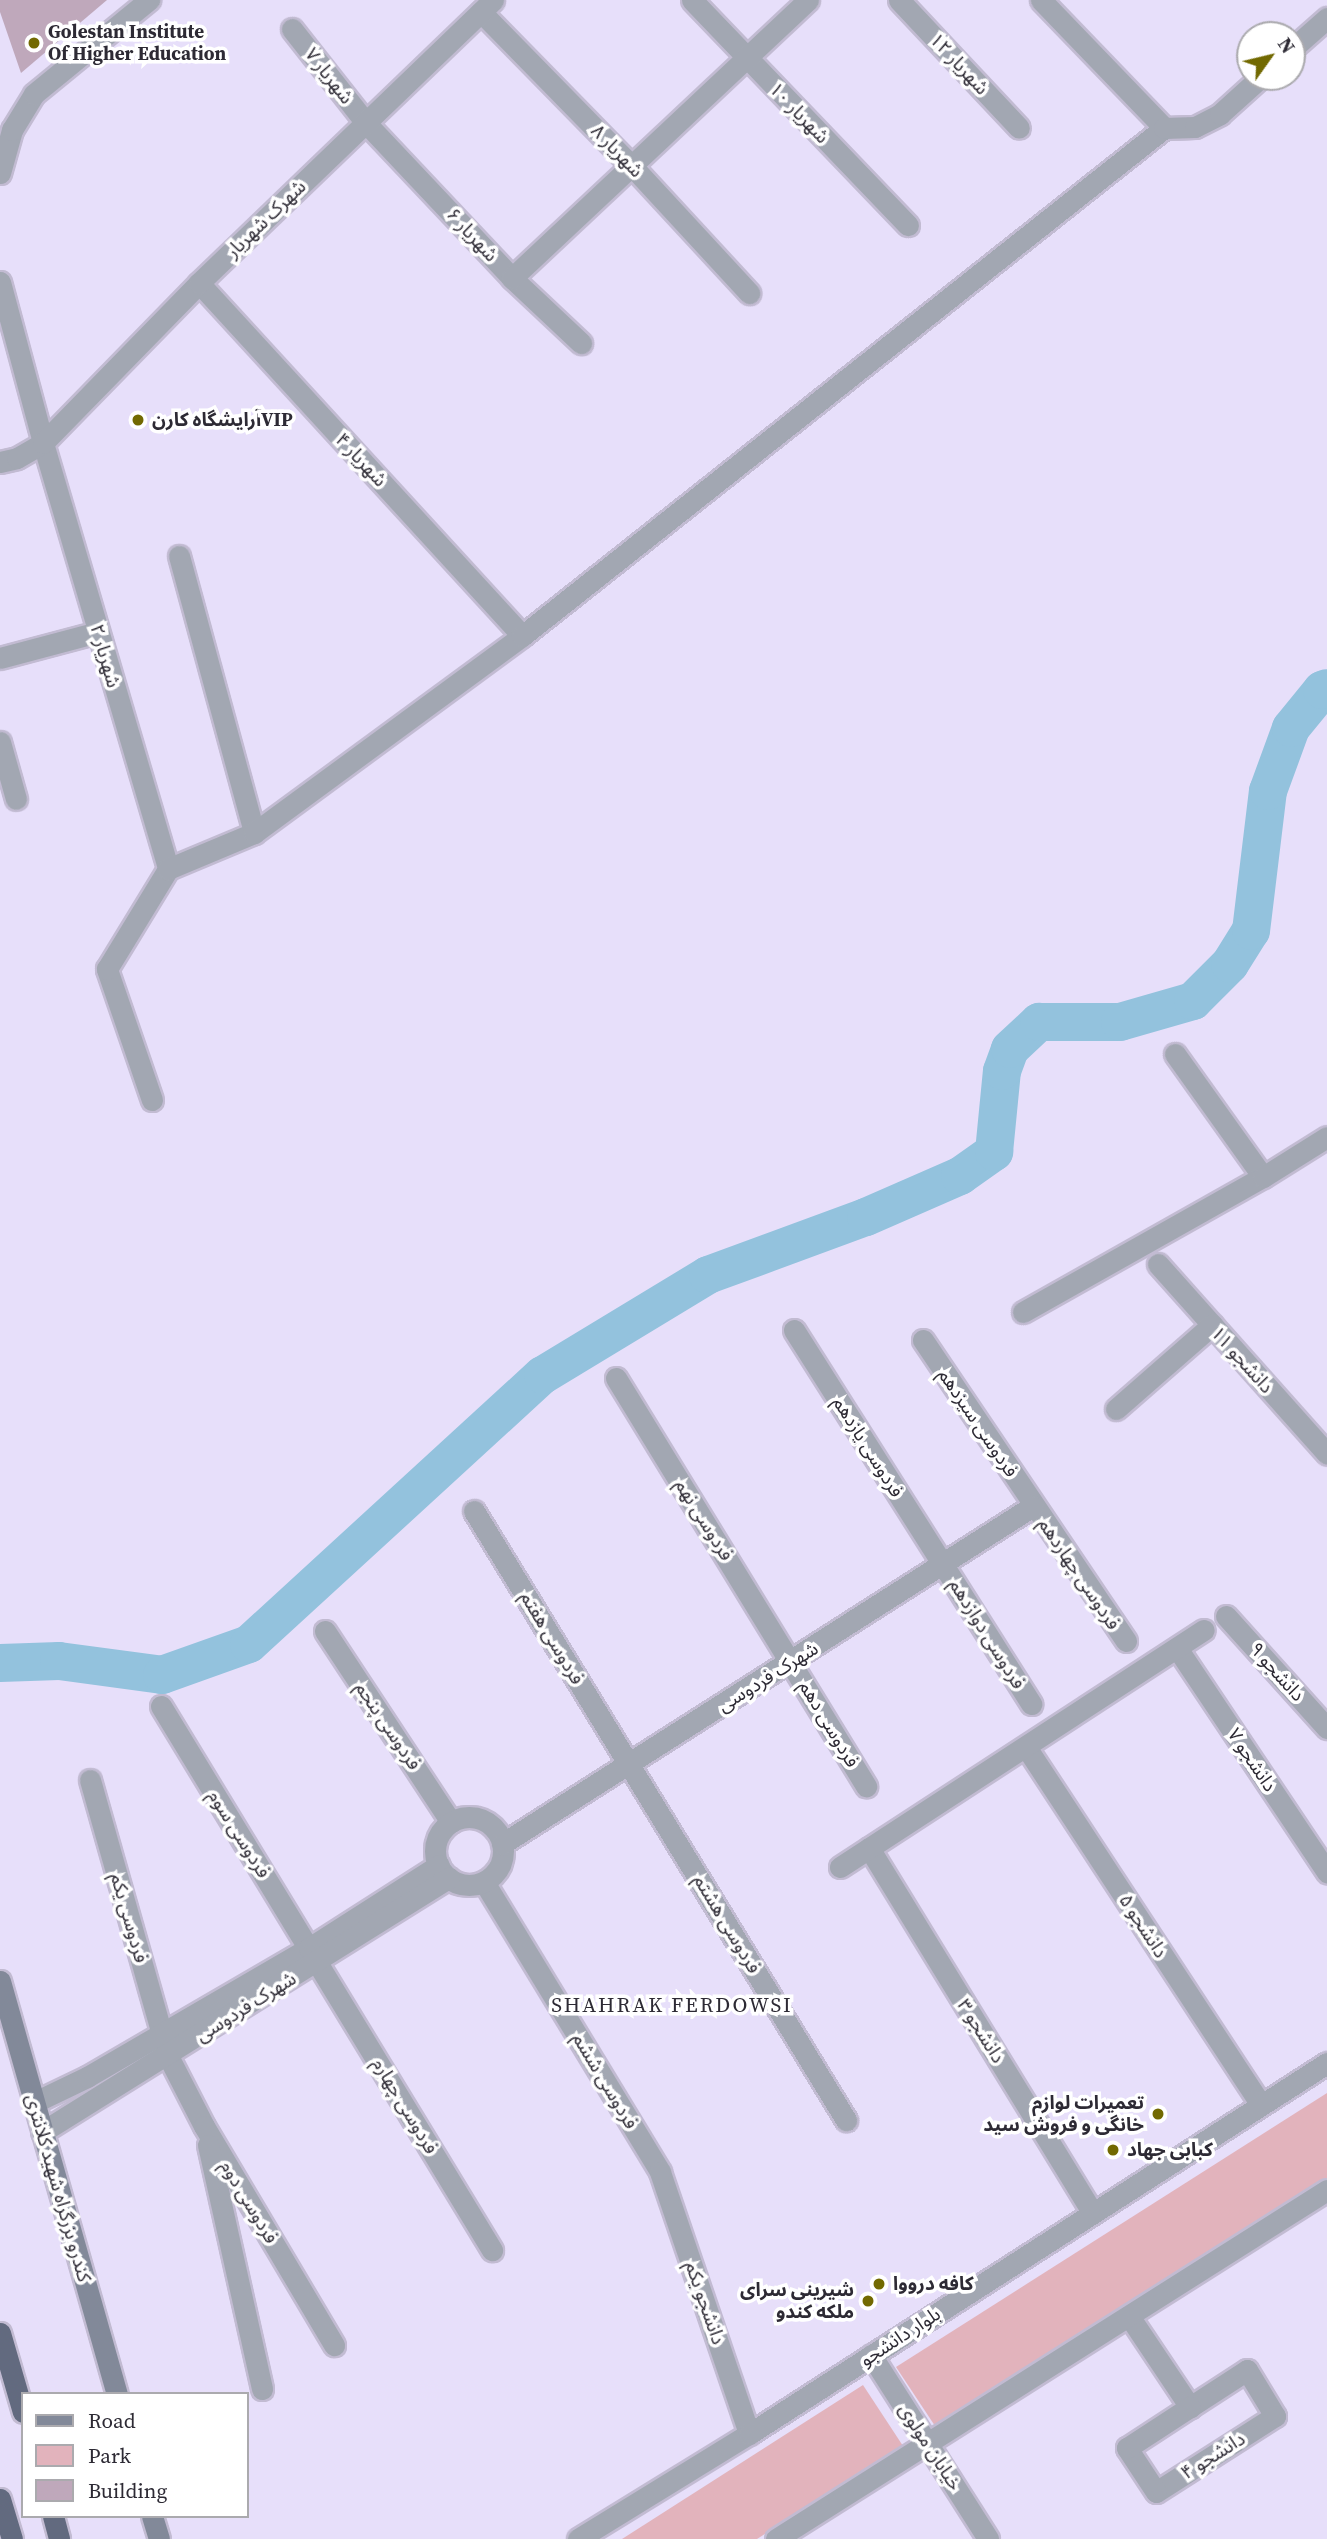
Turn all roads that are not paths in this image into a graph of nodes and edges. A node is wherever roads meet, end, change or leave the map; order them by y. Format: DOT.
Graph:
graph roads {
  1 [pos="149,0"];
  2 [pos="692,0"];
  3 [pos="808,0"];
  4 [pos="899,0"];
  5 [pos="1041,0"];
  6 [pos="487,6"];
  7 [pos="1327,18"];
  8 [pos="292,29"];
  9 [pos="1306,37"];
  10 [pos="746,58"];
  11 [pos="1245,91"];
  12 [pos="366,123"];
  13 [pos="1019,128"];
  14 [pos="1164,128"];
  15 [pos="6,131"];
  16 [pos="632,166"];
  17 [pos="0,173"];
  18 [pos="908,225"];
  19 [pos="512,278"];
  20 [pos="0,282"];
  21 [pos="199,284"];
  22 [pos="749,293"];
  23 [pos="581,343"];
  24 [pos="43,443"];
  25 [pos="0,462"];
  26 [pos="179,556"];
  27 [pos="98,632"];
  28 [pos="522,636"];
  29 [pos="0,658"];
  30 [pos="0,742"];
  31 [pos="16,799"];
  32 [pos="254,833"];
  33 [pos="168,869"];
  34 [pos="1175,1054"];
  35 [pos="152,1100"];
  36 [pos="1327,1137"];
  37 [pos="1263,1177"];
  38 [pos="1158,1264"];
  39 [pos="1023,1311"];
  40 [pos="1212,1325"];
  41 [pos="794,1330"];
  42 [pos="923,1340"];
  43 [pos="616,1378"];
  44 [pos="1116,1409"];
  45 [pos="1327,1454"];
  46 [pos="1029,1501"];
  47 [pos="474,1511"];
  48 [pos="940,1559"];
  49 [pos="1226,1616"];
  50 [pos="1203,1630"];
  51 [pos="324,1631"];
  52 [pos="1126,1642"];
  53 [pos="1177,1648"];
  54 [pos="789,1658"];
  55 [pos="1031,1704"];
  56 [pos="161,1706"];
  57 [pos="1327,1728"];
  58 [pos="1026,1746"];
  59 [pos="626,1759"];
  60 [pos="90,1780"];
  61 [pos="866,1786"];
  62 [pos="451,1822"];
  63 [pos="500,1839"];
  64 [pos="869,1848"];
  65 [pos="840,1867"];
  66 [pos="444,1871"];
  67 [pos="1327,1872"];
  68 [pos="484,1882"];
  69 [pos="313,1955"];
  70 [pos="0,1981"];
  71 [pos="0,2021"];
  72 [pos="162,2033"];
  73 [pos="21,2055"];
  74 [pos="168,2056"];
  75 [pos="1327,2063"];
  76 [pos="33,2103"];
  77 [pos="1261,2105"];
  78 [pos="846,2120"];
  79 [pos="204,2126"];
  80 [pos="42,2132"];
  81 [pos="660,2172"];
  82 [pos="1327,2190"];
  83 [pos="1093,2213"];
  84 [pos="492,2250"];
  85 [pos="1129,2316"];
  86 [pos="0,2333"];
  87 [pos="334,2345"];
  88 [pos="871,2356"];
  89 [pos="262,2389"];
  90 [pos="116,2392"];
  91 [pos="21,2405"];
  92 [pos="1190,2407"];
  93 [pos="749,2434"];
  94 [pos="927,2444"];
  95 [pos="0,2499"];
  96 [pos="54,2518"];
  97 [pos="153,2518"];
  98 [pos="12,2539"];
  99 [pos="60,2539"];
  100 [pos="159,2539"];
  101 [pos="578,2539"];
  102 [pos="776,2539"];
  103 [pos="988,2539"];
  1 -- 15 [label="street"];
  2 -- 10 [label="street, شهریار ۱۰"];
  3 -- 10 [label="street"];
  4 -- 13 [label="street, شهریار ۱۲"];
  5 -- 14 [label="street"];
  6 -- 12 [label="street, شهرک شهریار"];
  6 -- 16 [label="street, شهریار ۸"];
  7 -- 9 [label="street"];
  8 -- 12 [label="street, شهریار ۷"];
  10 -- 16 [label="street"];
  10 -- 18 [label="street, شهریار ۱۰"];
  11 -- 14 [label="street"];
  12 -- 19 [label="street, شهریار ۶"];
  12 -- 21 [label="street, شهرک شهریار"];
  14 -- 28 [label="street"];
  15 -- 17 [label="street"];
  16 -- 19 [label="street"];
  16 -- 22 [label="street, شهریار ۸"];
  19 -- 23 [label="street, شهریار ۶"];
  20 -- 24 [label="street, ۲ شهریار"];
  21 -- 24 [label="street, شهرک شهریار"];
  21 -- 28 [label="street, شهریار ۴"];
  24 -- 25 [label="street, شهرک شهریار"];
  24 -- 27 [label="street, ۲ شهریار"];
  26 -- 32 [label="street"];
  27 -- 29 [label="street"];
  27 -- 33 [label="street, ۲ شهریار"];
  28 -- 32 [label="street"];
  30 -- 31 [label="street"];
  32 -- 33 [label="street"];
  33 -- 35 [label="street"];
  34 -- 37 [label="street"];
  36 -- 37 [label="street"];
  37 -- 39 [label="street"];
  38 -- 40 [label="street, دانشجو ۱۱"];
  40 -- 44 [label="street"];
  40 -- 45 [label="street, دانشجو ۱۱"];
  41 -- 48 [label="street, فردوسی یازدهم"];
  42 -- 46 [label="street, فردوسی سیزدهم"];
  43 -- 54 [label="street, فردوسی نهم"];
  46 -- 48 [label="street, شهرک فردوسی"];
  46 -- 52 [label="street, فردوسی چهاردهم"];
  47 -- 59 [label="street, فردوسی هفتم"];
  48 -- 54 [label="street, شهرک فردوسی"];
  48 -- 55 [label="street, فردوسی دوازدهم"];
  49 -- 57 [label="street, دانشجو ۹"];
  50 -- 53 [label="street"];
  51 -- 62 [label="street, فردوسی پنجم"];
  53 -- 58 [label="street"];
  53 -- 67 [label="street, دانشجو ۷"];
  54 -- 59 [label="street, شهرک فردوسی"];
  54 -- 61 [label="street, فردوسی دهم"];
  56 -- 69 [label="street, فردوسی سوم"];
  58 -- 64 [label="street"];
  58 -- 77 [label="street, دانشجو ۵"];
  59 -- 63 [label="street, شهرک فردوسی"];
  59 -- 78 [label="street, فردوسی هشتم"];
  60 -- 72 [label="street, فردوسی یکم"];
  62 -- 63 [label="street"];
  62 -- 66 [label="street"];
  63 -- 68 [label="street"];
  64 -- 65 [label="street"];
  64 -- 83 [label="street, دانشجو ۳"];
  66 -- 68 [label="street"];
  66 -- 69 [label="street, شهرک فردوسی"];
  68 -- 81 [label="street, فردوسی ششم"];
  69 -- 72 [label="street, شهرک فردوسی"];
  69 -- 74 [label="street, شهرک فردوسی"];
  69 -- 84 [label="street, فردوسی چهارم"];
  70 -- 73 [label="main road, کندرو بزرگراه شهید کلانتری"];
  71 -- 73 [label="main road"];
  72 -- 74 [label="street, فردوسی یکم"];
  72 -- 76 [label="street, شهرک فردوسی"];
  73 -- 76 [label="main road, کندرو بزرگراه شهید کلانتری"];
  74 -- 79 [label="street, فردوسی دوم"];
  74 -- 80 [label="street, شهرک فردوسی"];
  75 -- 77 [label="street, بلوار دانشجو"];
  76 -- 80 [label="main road, کندرو بزرگراه شهید کلانتری"];
  77 -- 83 [label="street, بلوار دانشجو"];
  79 -- 87 [label="street, فردوسی دوم"];
  79 -- 89 [label="street"];
  80 -- 90 [label="main road, کندرو بزرگراه شهید کلانتری"];
  81 -- 93 [label="street, دانشجو یکم"];
  82 -- 85 [label="street"];
  83 -- 88 [label="street, بلوار دانشجو"];
  85 -- 92 [label="street"];
  85 -- 94 [label="street"];
  86 -- 91 [label="highway"];
  88 -- 93 [label="street, بلوار دانشجو"];
  88 -- 94 [label="street, خیابان مولوی"];
  92 -- 92 [label="street, ۴ دانشجو"];
  93 -- 101 [label="street, بلوار دانشجو"];
  94 -- 102 [label="street"];
  94 -- 103 [label="street, خیابان مولوی"];
  95 -- 98 [label="highway"];
  96 -- 99 [label="highway"];
  97 -- 100 [label="main road"];
}
